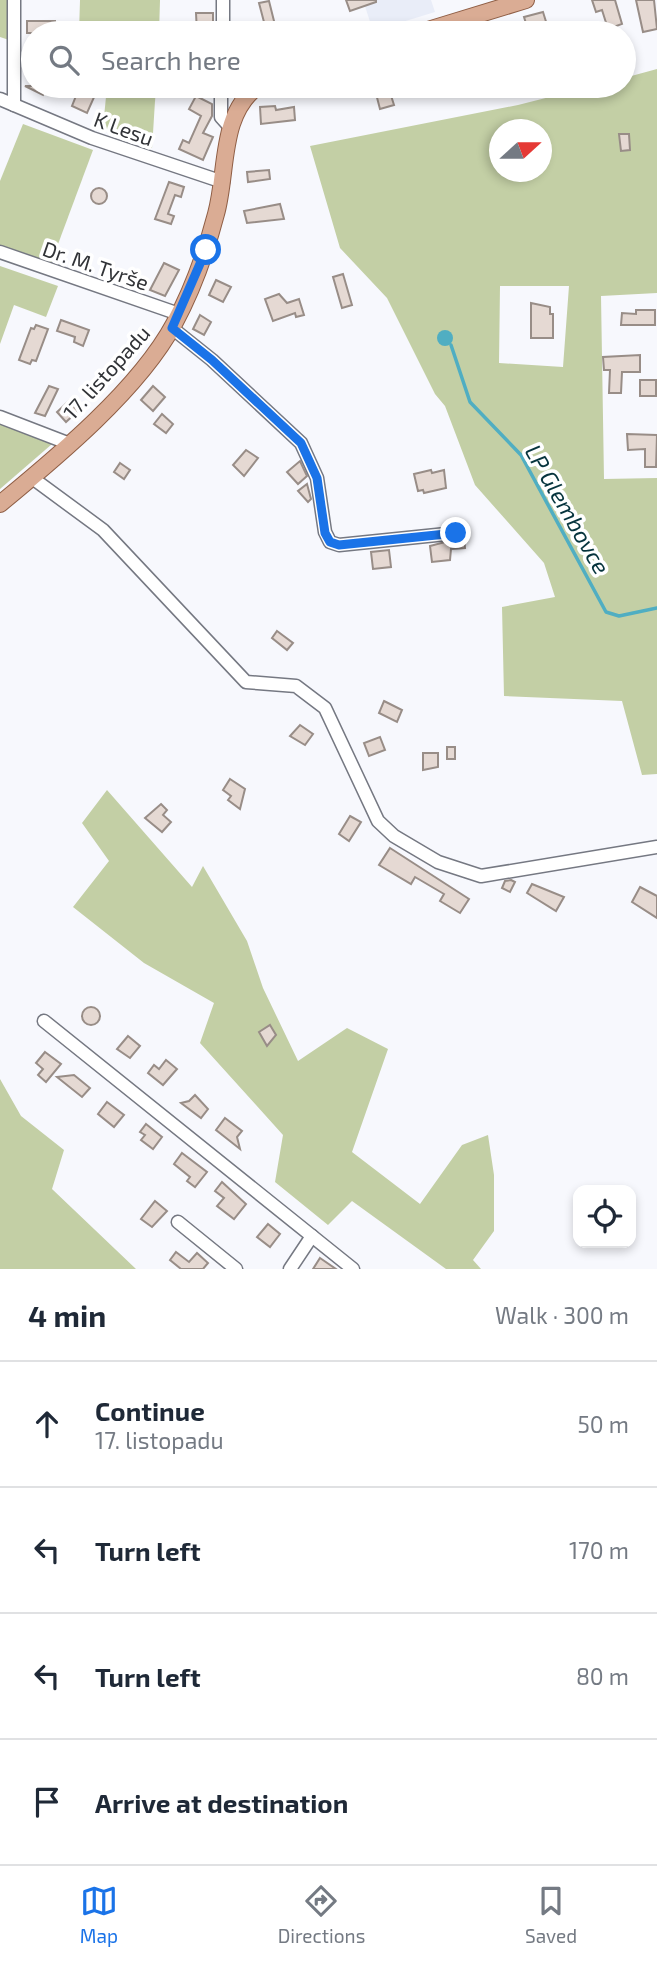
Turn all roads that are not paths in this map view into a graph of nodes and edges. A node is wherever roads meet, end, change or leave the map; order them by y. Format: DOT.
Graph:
graph roads {
  1 [pos="14,0"];
  2 [pos="223,0"];
  3 [pos="526,0"];
  4 [pos="505,3"];
  5 [pos="223,21"];
  6 [pos="453,21"];
  7 [pos="221,98"];
  8 [pos="247,98"];
  9 [pos="0,99"];
  10 [pos="14,105"];
  11 [pos="230,127"];
  12 [pos="223,183"];
  13 [pos="0,252"];
  14 [pos="176,321"];
  15 [pos="0,417"];
  16 [pos="70,444"];
  17 [pos="31,477"];
  18 [pos="0,504"];
  19 [pos="456,533"];
  20 [pos="657,847"];
  21 [pos="44,1021"];
  22 [pos="178,1222"];
  23 [pos="312,1236"];
  24 [pos="236,1269"];
  25 [pos="290,1269"];
  26 [pos="353,1269"];
  1 -- 10 [label="street"];
  2 -- 5 [label="street"];
  3 -- 4 [label="main road"];
  4 -- 6 [label="main road"];
  7 -- 11 [label="street"];
  8 -- 11 [label="main road, 17. listopadu"];
  9 -- 10 [label="street, K Lesu"];
  10 -- 12 [label="street, K Lesu"];
  11 -- 12 [label="main road, 17. listopadu"];
  12 -- 14 [label="main road, 17. listopadu"];
  13 -- 14 [label="street, Dr. M. Tyrše"];
  14 -- 16 [label="main road, 17. listopadu"];
  14 -- 19 [label="street, Dr. M. Tyrše"];
  15 -- 16 [label="street"];
  16 -- 17 [label="main road, 17. listopadu"];
  17 -- 18 [label="main road, 17. listopadu"];
  17 -- 20 [label="street"];
  21 -- 23 [label="street"];
  22 -- 24 [label="street"];
  23 -- 25 [label="street"];
  23 -- 26 [label="street"];
}
